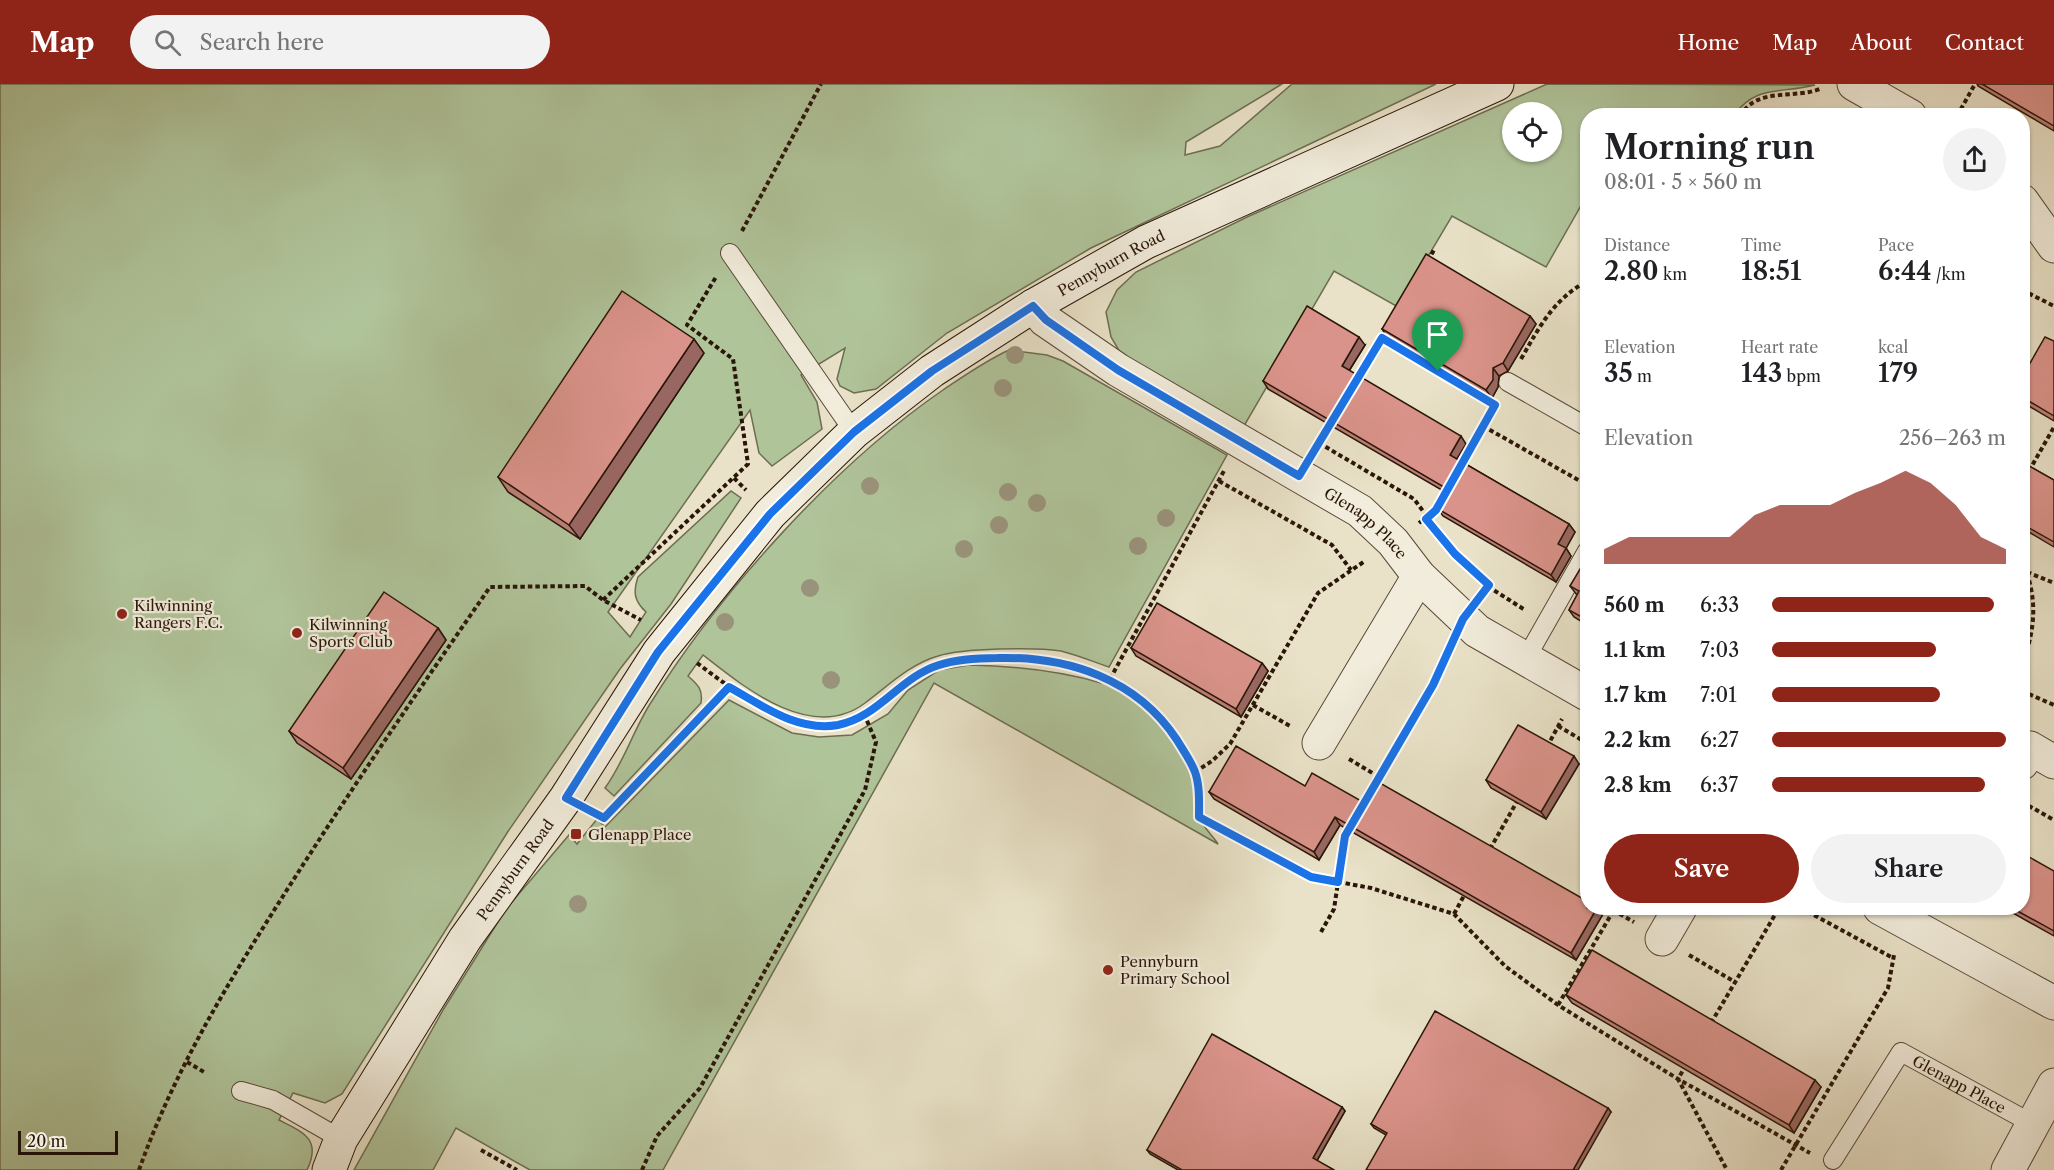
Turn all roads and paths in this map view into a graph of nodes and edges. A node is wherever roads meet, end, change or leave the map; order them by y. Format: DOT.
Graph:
graph roads {
  1 [pos="822,84"];
  2 [pos="1497,84"];
  3 [pos="1827,84"];
  4 [pos="1854,84"];
  5 [pos="1975,84"];
  6 [pos="1747,108"];
  7 [pos="1896,108"];
  8 [pos="1962,108"];
  9 [pos="2030,212"];
  10 [pos="2054,246"];
  11 [pos="1435,248"];
  12 [pos="730,253"];
  13 [pos="1423,268"];
  14 [pos="1580,285"];
  15 [pos="2030,294"];
  16 [pos="1033,306"];
  17 [pos="2054,306"];
  18 [pos="1388,328"];
  19 [pos="1382,338"];
  20 [pos="1508,382"];
  21 [pos="1353,386"];
  22 [pos="1495,405"];
  23 [pos="1336,414"];
  24 [pos="1580,423"];
  25 [pos="1483,426"];
  26 [pos="2054,427"];
  27 [pos="854,432"];
  28 [pos="1240,442"];
  29 [pos="1319,443"];
  30 [pos="2030,469"];
  31 [pos="1457,473"];
  32 [pos="1299,476"];
  33 [pos="1219,481"];
  34 [pos="1580,481"];
  35 [pos="1452,482"];
  36 [pos="1426,519"];
  37 [pos="1403,534"];
  38 [pos="1580,563"];
  39 [pos="1352,570"];
  40 [pos="2030,573"];
  41 [pos="1419,576"];
  42 [pos="2054,583"];
  43 [pos="2030,584"];
  44 [pos="1489,585"];
  45 [pos="603,600"];
  46 [pos="1463,619"];
  47 [pos="641,620"];
  48 [pos="1546,624"];
  49 [pos="2030,645"];
  50 [pos="1526,660"];
  51 [pos="697,663"];
  52 [pos="1110,679"];
  53 [pos="729,687"];
  54 [pos="1580,690"];
  55 [pos="2030,694"];
  56 [pos="1580,696"];
  57 [pos="2054,705"];
  58 [pos="865,716"];
  59 [pos="1558,726"];
  60 [pos="1580,739"];
  61 [pos="1319,742"];
  62 [pos="2030,748"];
  63 [pos="1541,757"];
  64 [pos="2054,762"];
  65 [pos="1195,772"];
  66 [pos="1374,787"];
  67 [pos="1524,789"];
  68 [pos="566,798"];
  69 [pos="2030,806"];
  70 [pos="2054,820"];
  71 [pos="1351,826"];
  72 [pos="1489,851"];
  73 [pos="1338,882"];
  74 [pos="1472,882"];
  75 [pos="1454,914"];
  76 [pos="1611,915"];
  77 [pos="1676,915"];
  78 [pos="1775,915"];
  79 [pos="1814,915"];
  80 [pos="1913,917"];
  81 [pos="1321,932"];
  82 [pos="1662,939"];
  83 [pos="1893,958"];
  84 [pos="2054,1004"];
  85 [pos="1558,1005"];
  86 [pos="1707,1030"];
  87 [pos="1689,1060"];
  88 [pos="187,1062"];
  89 [pos="204,1072"];
  90 [pos="1678,1079"];
  91 [pos="2054,1085"];
  92 [pos="241,1091"];
  93 [pos="2033,1124"];
  94 [pos="341,1139"];
  95 [pos="1796,1146"];
  96 [pos="482,1150"];
  97 [pos="1833,1160"];
  98 [pos="139,1170"];
  99 [pos="329,1170"];
  100 [pos="517,1170"];
  101 [pos="642,1170"];
  102 [pos="1727,1170"];
  103 [pos="1781,1170"];
  104 [pos="2008,1170"];
  1 -- 12 [label="path"];
  2 -- 16 [label="street, Pennyburn Road"];
  3 -- 6 [label="path"];
  4 -- 7 [label="street"];
  5 -- 8 [label="path"];
  9 -- 10 [label="street"];
  11 -- 13 [label="path"];
  12 -- 27 [label="lane"];
  12 -- 45 [label="path"];
  14 -- 20 [label="path"];
  15 -- 17 [label="path"];
  16 -- 27 [label="street, Pennyburn Road"];
  16 -- 28 [label="street, Glenapp Place"];
  18 -- 19 [label="path"];
  19 -- 21 [label="path"];
  19 -- 22 [label="path"];
  20 -- 22 [label="path"];
  20 -- 24 [label="lane"];
  22 -- 25 [label="path"];
  23 -- 29 [label="path"];
  25 -- 31 [label="path"];
  25 -- 34 [label="path"];
  26 -- 30 [label="path"];
  27 -- 68 [label="street, Pennyburn Road"];
  28 -- 32 [label="street, Glenapp Place"];
  28 -- 33 [label="path"];
  29 -- 32 [label="path"];
  29 -- 36 [label="path"];
  32 -- 37 [label="street, Glenapp Place"];
  33 -- 39 [label="path"];
  33 -- 52 [label="path"];
  35 -- 36 [label="path"];
  36 -- 37 [label="path"];
  36 -- 44 [label="path"];
  37 -- 39 [label="path"];
  37 -- 41 [label="street, Glenapp Place"];
  38 -- 48 [label="lane"];
  39 -- 65 [label="path"];
  40 -- 42 [label="path"];
  41 -- 46 [label="street, Glenapp Place"];
  41 -- 61 [label="street"];
  43 -- 49 [label="path"];
  44 -- 46 [label="path"];
  44 -- 48 [label="path"];
  45 -- 47 [label="path"];
  45 -- 88 [label="path"];
  46 -- 50 [label="street, Glenapp Place"];
  46 -- 66 [label="path"];
  48 -- 50 [label="lane"];
  50 -- 54 [label="street, Glenapp Place"];
  51 -- 53 [label="path"];
  52 -- 58 [label="path"];
  52 -- 65 [label="path"];
  53 -- 58 [label="path"];
  53 -- 68 [label="path"];
  55 -- 57 [label="path"];
  56 -- 59 [label="path"];
  58 -- 101 [label="path"];
  59 -- 60 [label="path"];
  59 -- 63 [label="path"];
  62 -- 64 [label="street"];
  65 -- 73 [label="path"];
  67 -- 72 [label="path"];
  68 -- 94 [label="street, Pennyburn Road"];
  69 -- 70 [label="path"];
  71 -- 73 [label="path"];
  73 -- 75 [label="path"];
  73 -- 81 [label="path"];
  74 -- 75 [label="path"];
  75 -- 85 [label="path"];
  76 -- 85 [label="path"];
  77 -- 82 [label="street"];
  78 -- 86 [label="path"];
  79 -- 83 [label="path"];
  80 -- 83 [label="path"];
  80 -- 84 [label="street"];
  83 -- 95 [label="path"];
  85 -- 90 [label="path"];
  87 -- 90 [label="path"];
  88 -- 89 [label="path"];
  88 -- 98 [label="path"];
  90 -- 95 [label="path"];
  90 -- 102 [label="path"];
  91 -- 93 [label="street"];
  92 -- 94 [label="lane"];
  93 -- 97 [label="lane, Glenapp Place"];
  93 -- 104 [label="street"];
  94 -- 99 [label="street, Pennyburn Road"];
  95 -- 97 [label="path"];
  95 -- 103 [label="path"];
  96 -- 100 [label="path"];
}
